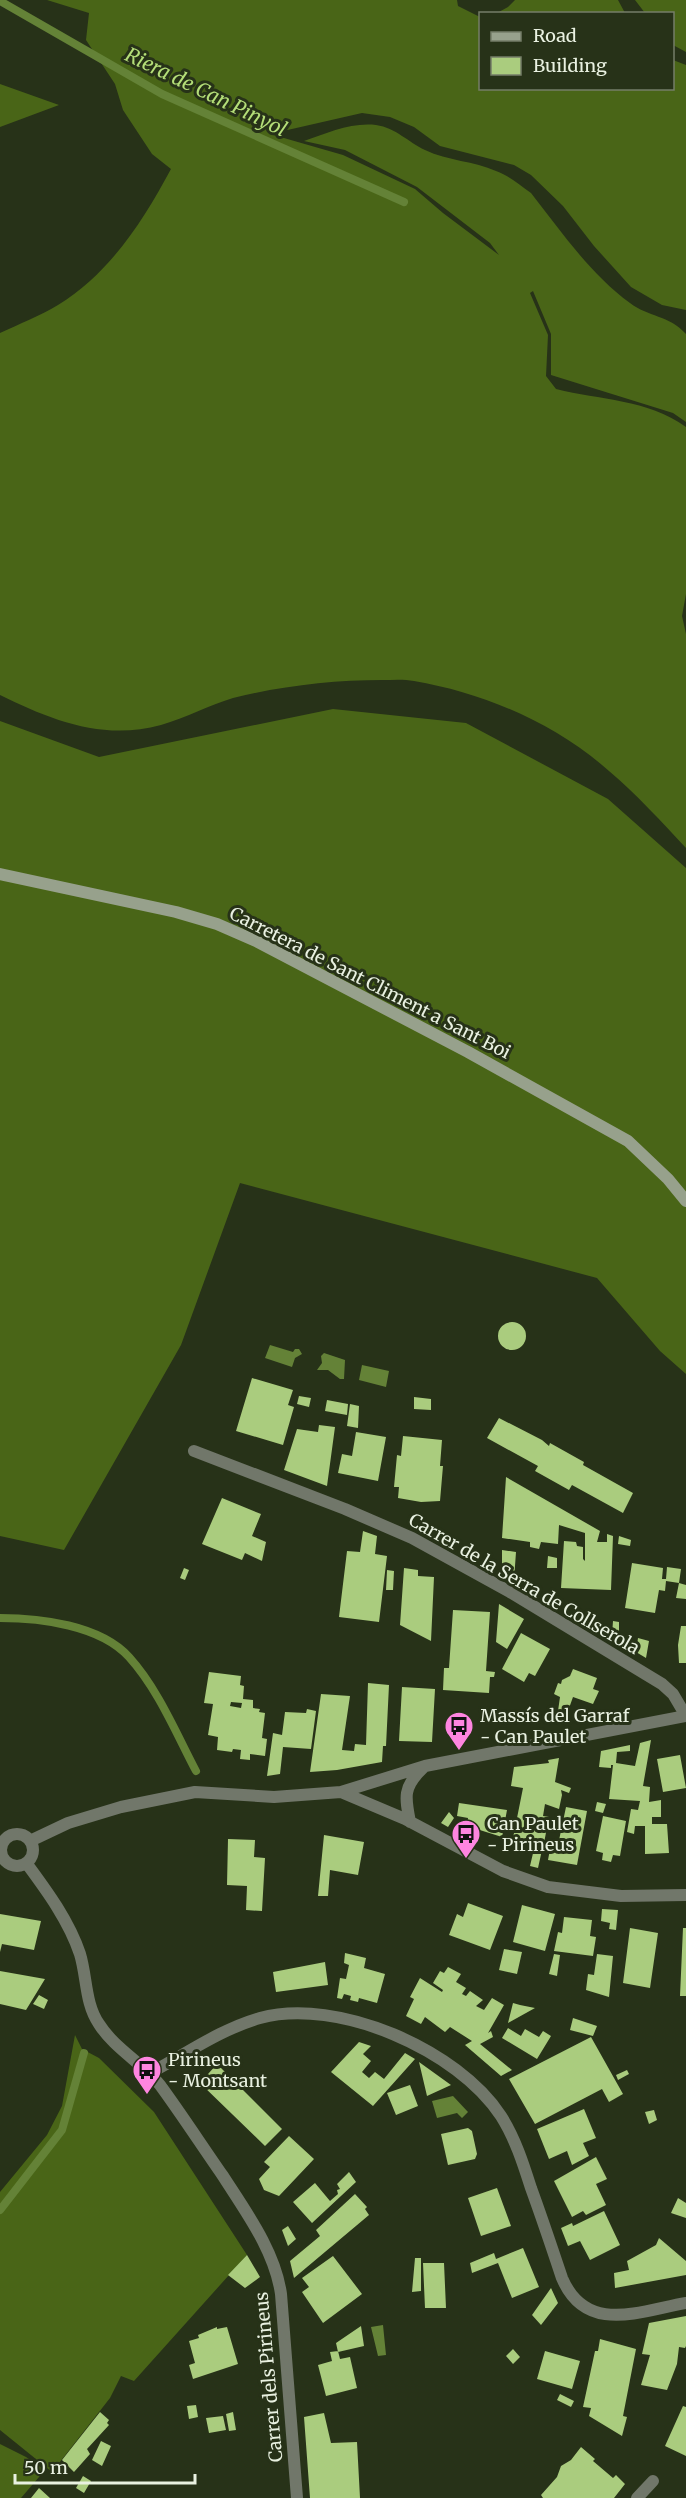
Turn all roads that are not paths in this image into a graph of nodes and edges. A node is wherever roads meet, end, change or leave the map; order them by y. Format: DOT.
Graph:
graph roads {
  1 [pos="0,874"];
  2 [pos="686,1201"];
  3 [pos="194,1451"];
  4 [pos="686,1716"];
  5 [pos="425,1766"];
  6 [pos="340,1792"];
  7 [pos="410,1822"];
  8 [pos="30,1841"];
  9 [pos="1,1845"];
  10 [pos="27,1864"];
  11 [pos="686,1895"];
  12 [pos="150,2073"];
  13 [pos="686,2302"];
  14 [pos="653,2481"];
  15 [pos="297,2498"];
  16 [pos="637,2498"];
  1 -- 2 [label="street, Carretera de Sant Climent a Sant Boi"];
  3 -- 4 [label="street, Carrer de la Serra de Collserola"];
  4 -- 5 [label="street"];
  5 -- 6 [label="street"];
  5 -- 7 [label="street"];
  6 -- 7 [label="street"];
  6 -- 8 [label="street"];
  7 -- 11 [label="street"];
  8 -- 9 [label="street"];
  8 -- 10 [label="street"];
  9 -- 10 [label="street"];
  10 -- 12 [label="street, Carrer dels Pirineus"];
  12 -- 13 [label="street"];
  12 -- 15 [label="street, Carrer dels Pirineus"];
  14 -- 16 [label="street"];
}
